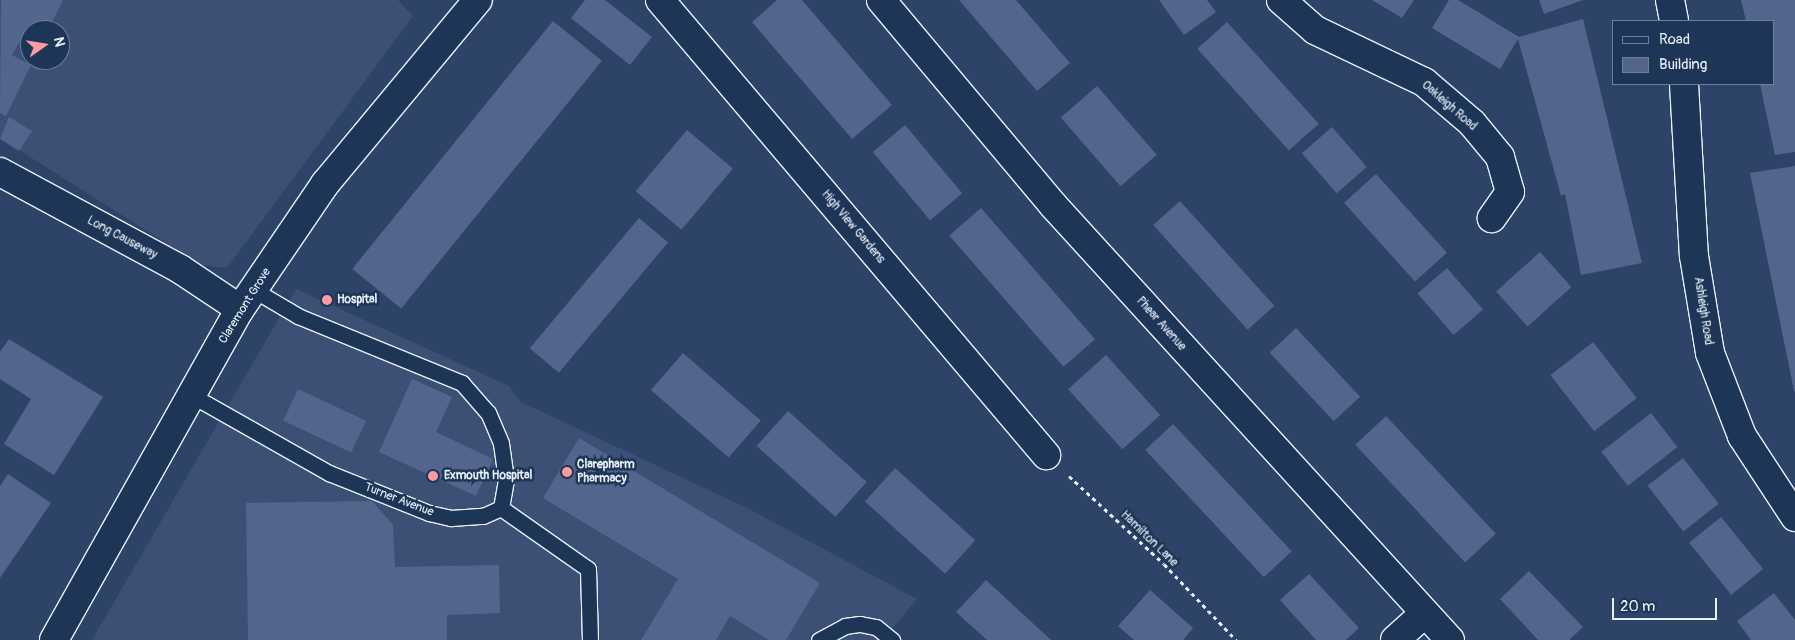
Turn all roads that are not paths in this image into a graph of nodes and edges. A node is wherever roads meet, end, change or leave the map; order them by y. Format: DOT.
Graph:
graph roads {
  1 [pos="478,0"];
  2 [pos="660,0"];
  3 [pos="881,0"];
  4 [pos="1281,0"];
  5 [pos="1670,0"];
  6 [pos="1674,20"];
  7 [pos="1684,85"];
  8 [pos="0,172"];
  9 [pos="1492,218"];
  10 [pos="247,299"];
  11 [pos="191,395"];
  12 [pos="1046,455"];
  13 [pos="501,508"];
  14 [pos="1795,517"];
  15 [pos="1425,614"];
  16 [pos="54,640"];
  17 [pos="590,640"];
  18 [pos="819,640"];
  19 [pos="892,640"];
  20 [pos="1395,640"];
  21 [pos="1450,640"];
  1 -- 10 [label="street, Claremont Grove"];
  2 -- 12 [label="street, High View Gardens"];
  3 -- 15 [label="street, Phear Avenue"];
  4 -- 9 [label="street, Oakleigh Road"];
  5 -- 6 [label="street"];
  7 -- 14 [label="street, Ashleigh Road"];
  8 -- 10 [label="street, Long Causeway"];
  10 -- 11 [label="street, Claremont Grove"];
  10 -- 13 [label="lane"];
  11 -- 13 [label="lane, Turner Avenue"];
  11 -- 16 [label="street, Claremont Grove"];
  13 -- 17 [label="lane"];
  15 -- 20 [label="street"];
  15 -- 21 [label="street, Phear Avenue"];
  18 -- 19 [label="lane"];
}
